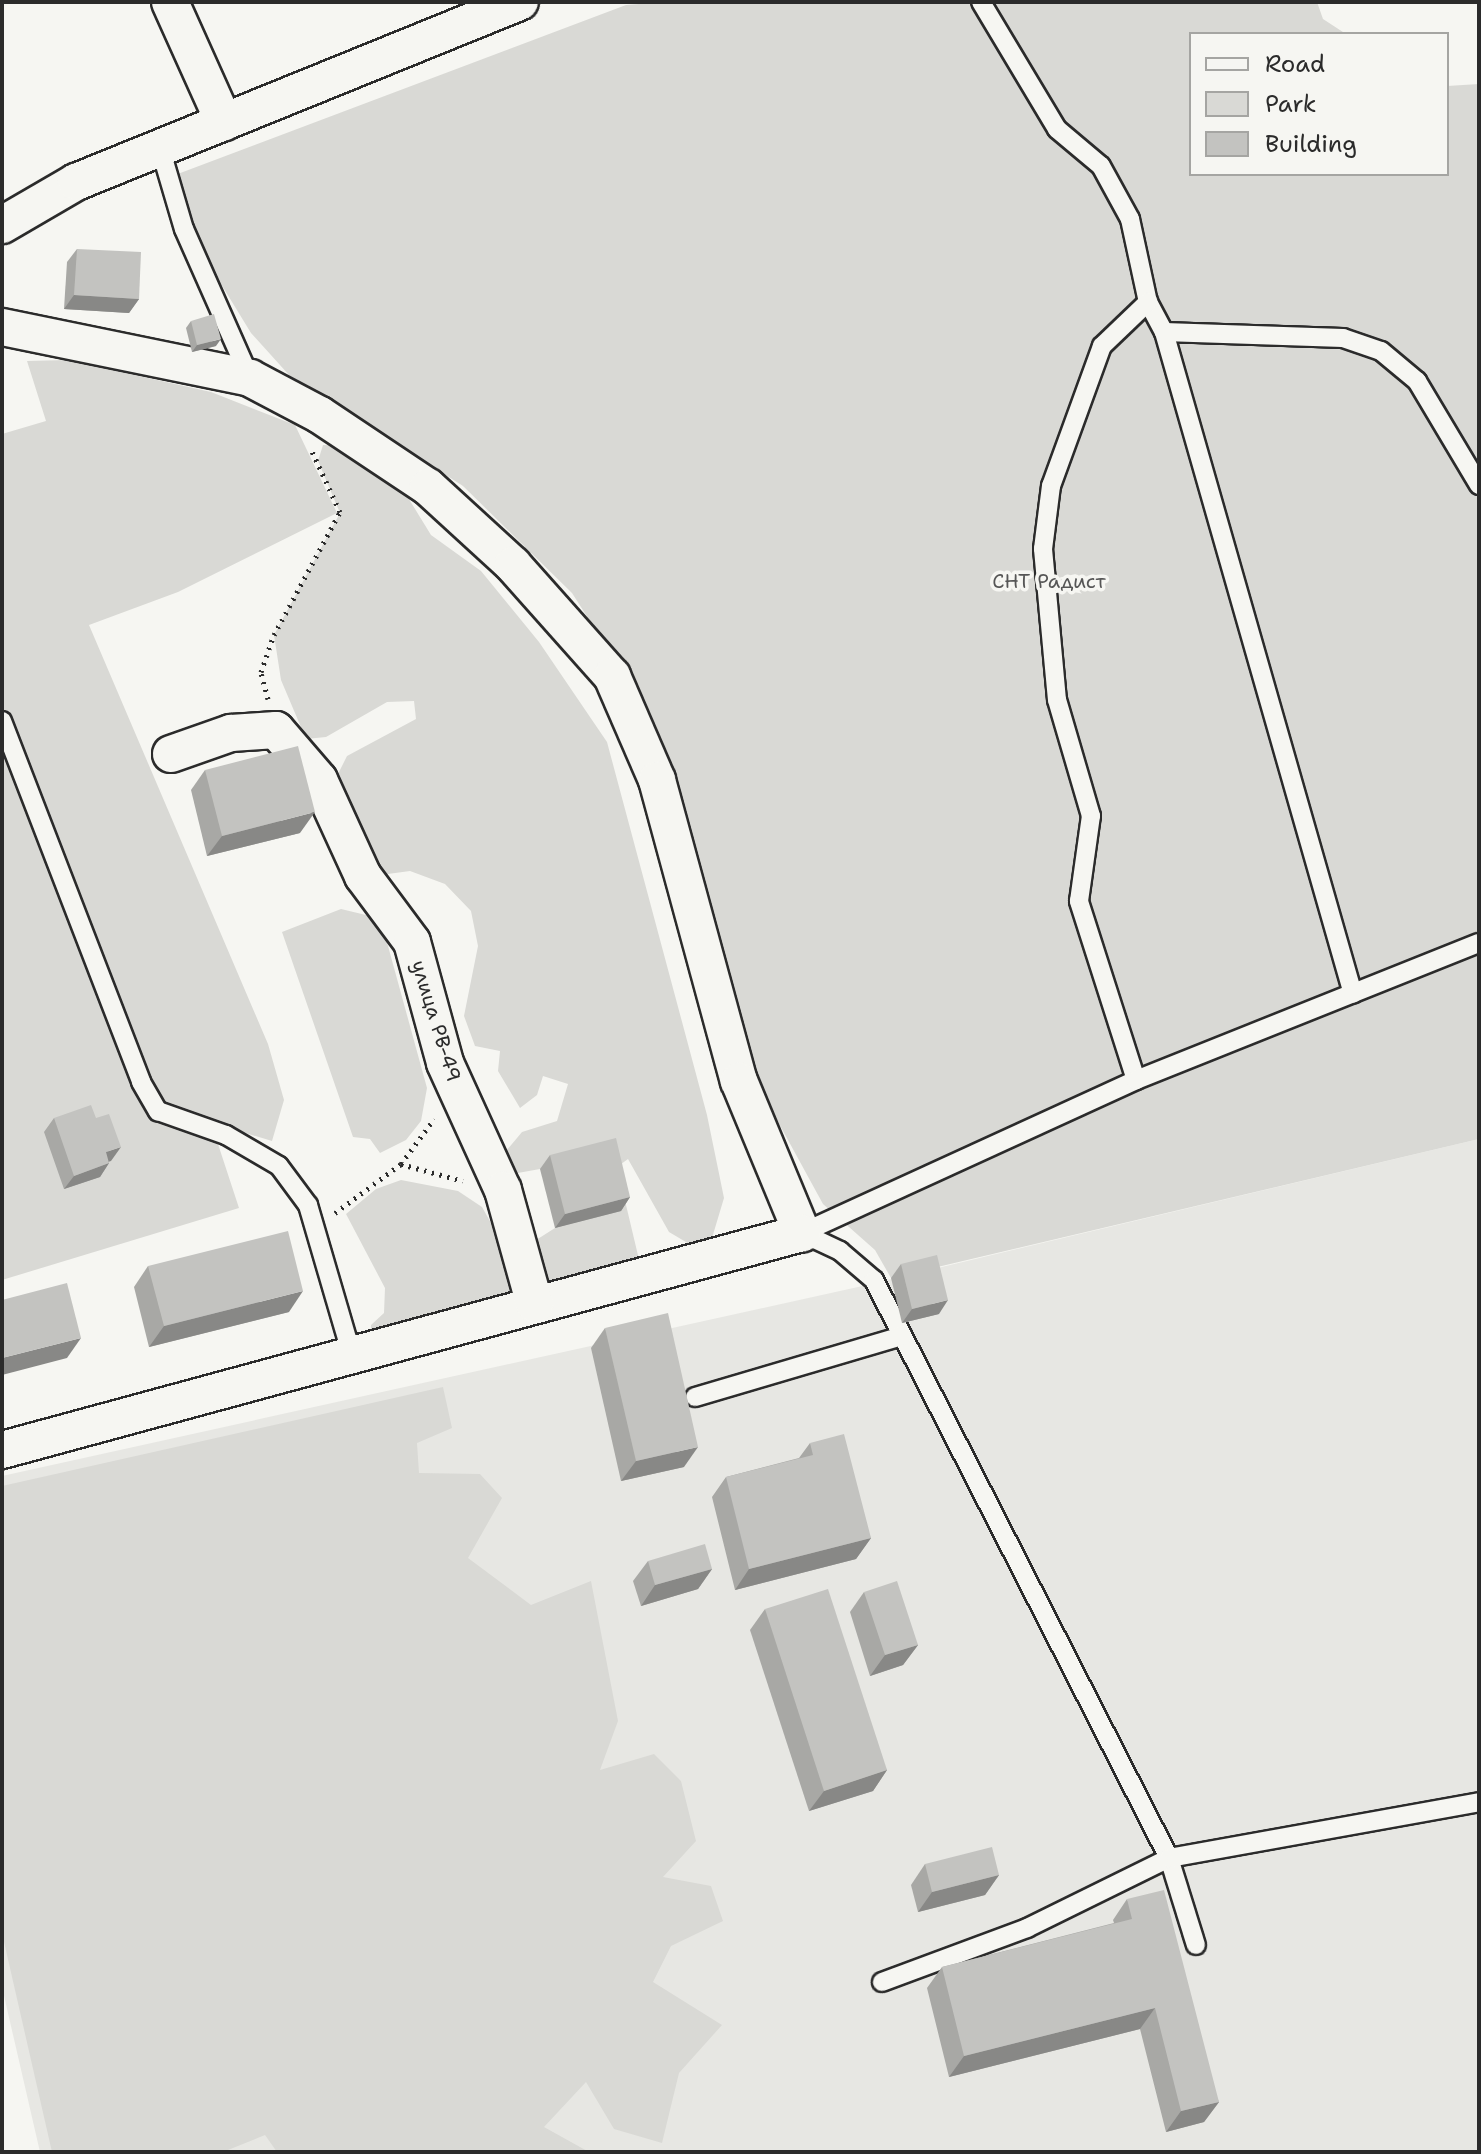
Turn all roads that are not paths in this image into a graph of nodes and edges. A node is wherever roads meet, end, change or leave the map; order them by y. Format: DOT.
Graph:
graph roads {
  1 [pos="170,2"];
  2 [pos="520,2"];
  3 [pos="981,2"];
  4 [pos="224,122"];
  5 [pos="161,151"];
  6 [pos="2,225"];
  7 [pos="1148,302"];
  8 [pos="2,327"];
  9 [pos="1164,332"];
  10 [pos="250,378"];
  11 [pos="1479,485"];
  12 [pos="2,721"];
  13 [pos="171,754"];
  14 [pos="1479,943"];
  15 [pos="1353,994"];
  16 [pos="1136,1080"];
  17 [pos="802,1233"];
  18 [pos="535,1305"];
  19 [pos="902,1336"];
  20 [pos="352,1355"];
  21 [pos="695,1397"];
  22 [pos="2,1450"];
  23 [pos="1479,1802"];
  24 [pos="1169,1858"];
  25 [pos="1196,1945"];
  26 [pos="882,1982"];
  1 -- 4 [label="street"];
  2 -- 4 [label="street"];
  3 -- 7 [label="lane"];
  4 -- 5 [label="street"];
  5 -- 6 [label="street"];
  5 -- 10 [label="lane"];
  7 -- 9 [label="lane"];
  7 -- 16 [label="lane"];
  8 -- 10 [label="street"];
  9 -- 11 [label="lane"];
  9 -- 15 [label="lane"];
  10 -- 17 [label="street"];
  12 -- 20 [label="lane"];
  13 -- 18 [label="street, улица РВ-49"];
  14 -- 15 [label="lane"];
  15 -- 16 [label="lane"];
  16 -- 17 [label="lane"];
  17 -- 18 [label="street"];
  17 -- 19 [label="lane"];
  18 -- 20 [label="street"];
  19 -- 21 [label="lane"];
  19 -- 24 [label="lane"];
  20 -- 22 [label="street"];
  23 -- 24 [label="lane"];
  24 -- 25 [label="lane"];
  24 -- 26 [label="lane"];
}
